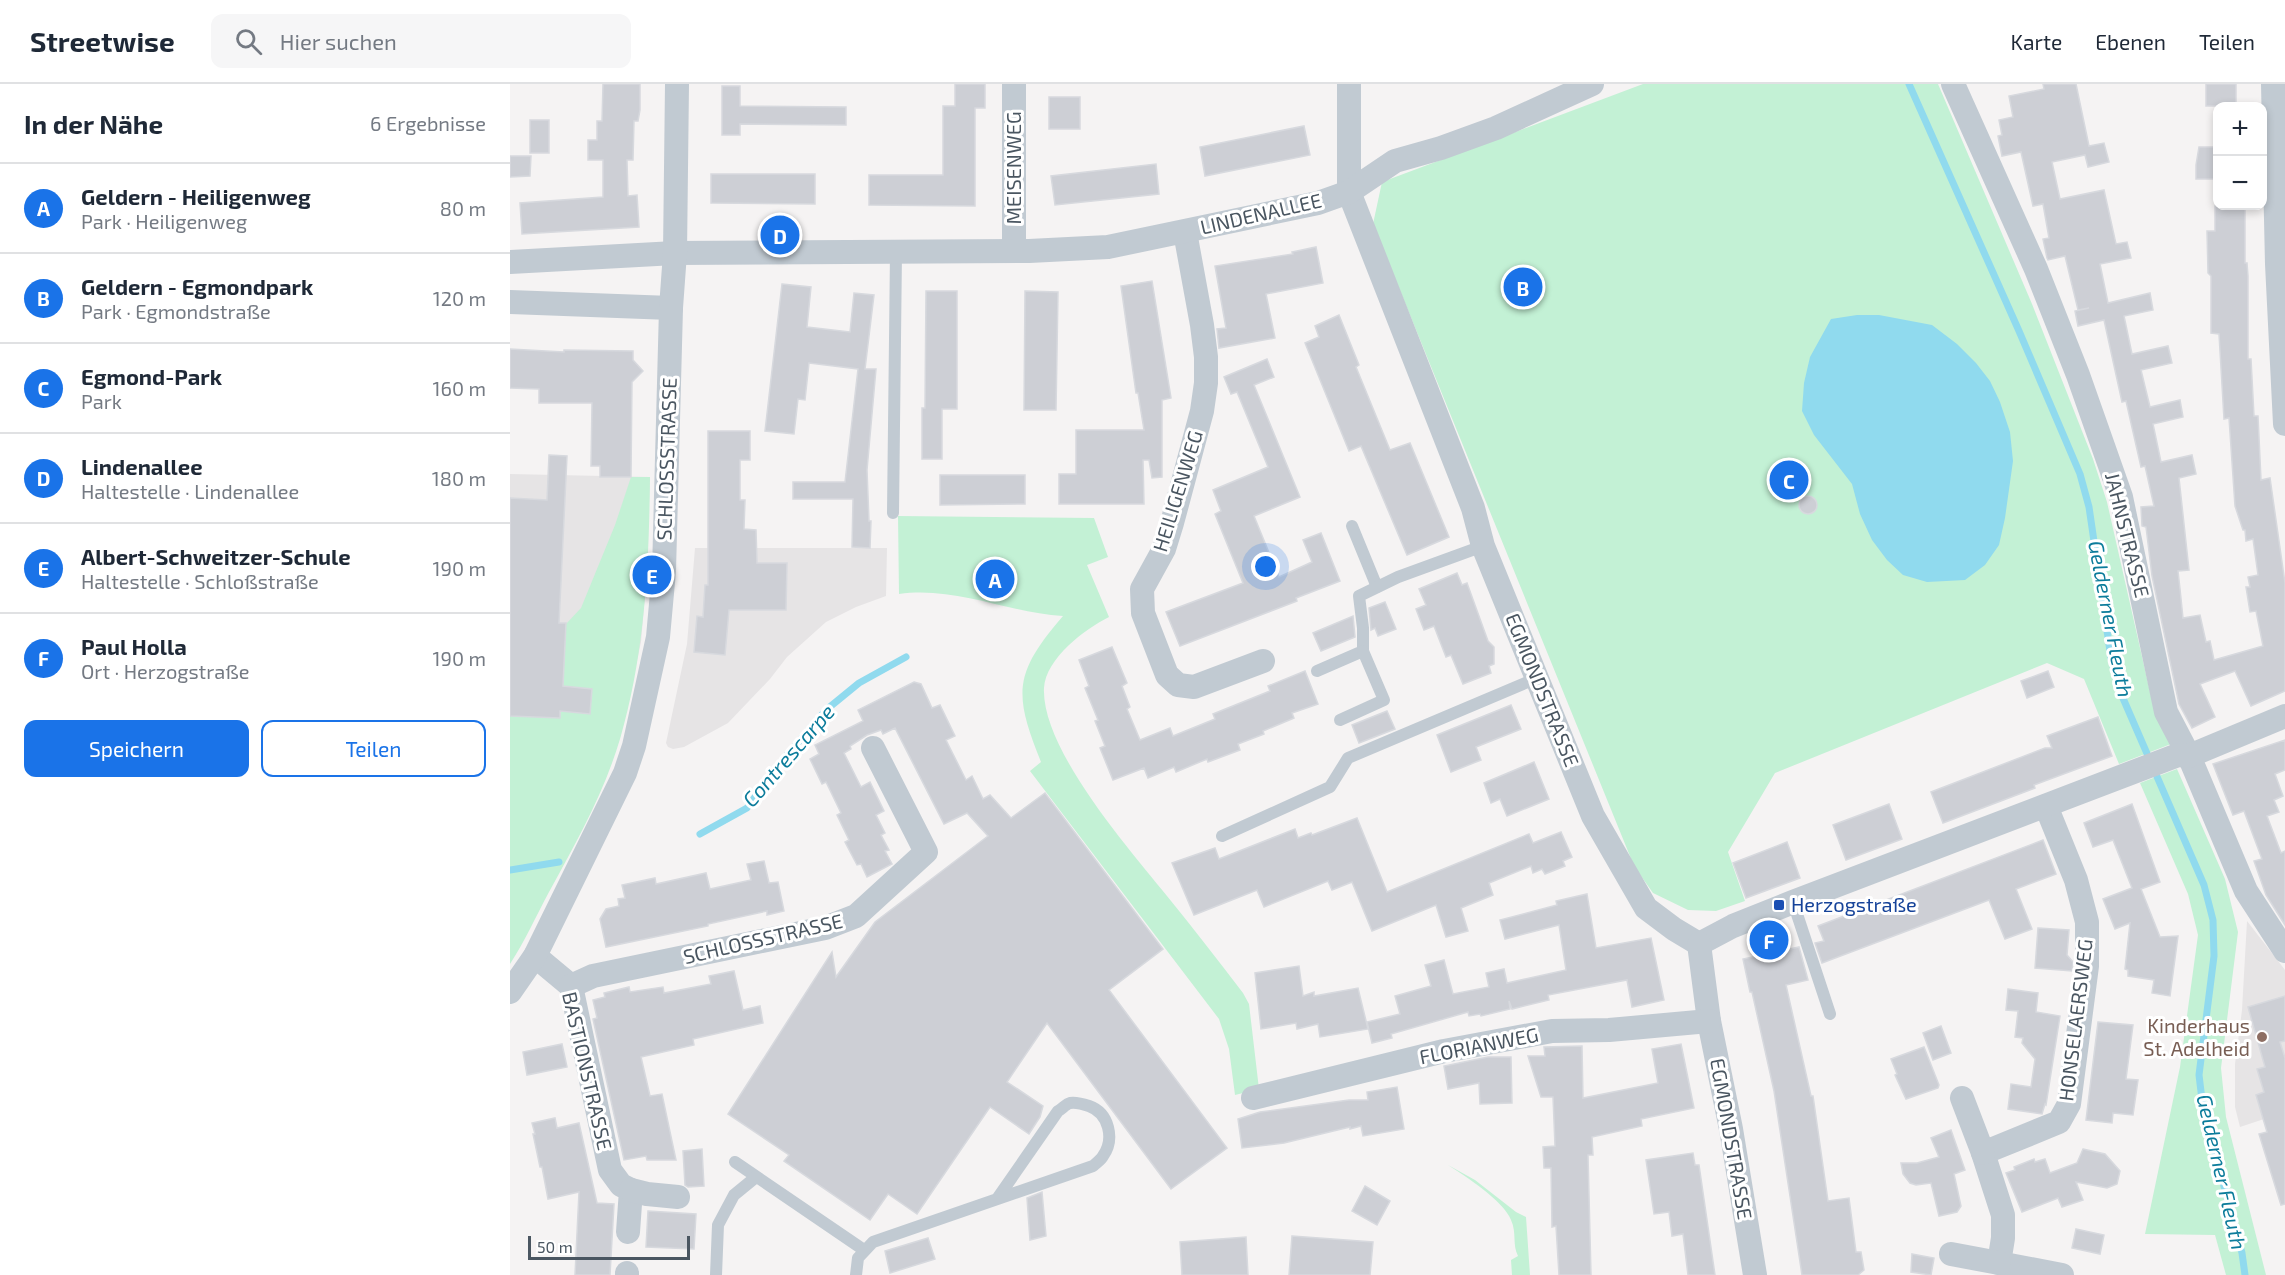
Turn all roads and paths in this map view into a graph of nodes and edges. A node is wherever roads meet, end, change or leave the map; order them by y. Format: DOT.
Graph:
graph roads {
  1 [pos="677,84"];
  2 [pos="1014,84"];
  3 [pos="1349,84"];
  4 [pos="1592,84"];
  5 [pos="1953,84"];
  6 [pos="2273,84"];
  7 [pos="2279,144"];
  8 [pos="1348,192"];
  9 [pos="1185,232"];
  10 [pos="1014,251"];
  11 [pos="896,252"];
  12 [pos="675,253"];
  13 [pos="510,262"];
  14 [pos="2281,264"];
  15 [pos="510,302"];
  16 [pos="671,308"];
  17 [pos="2284,388"];
  18 [pos="2285,424"];
  19 [pos="893,513"];
  20 [pos="1352,526"];
  21 [pos="1483,546"];
  22 [pos="1377,587"];
  23 [pos="1363,651"];
  24 [pos="1263,661"];
  25 [pos="1317,671"];
  26 [pos="1537,678"];
  27 [pos="2285,716"];
  28 [pos="1340,720"];
  29 [pos="873,748"];
  30 [pos="2184,756"];
  31 [pos="2046,806"];
  32 [pos="1222,836"];
  33 [pos="1793,902"];
  34 [pos="1700,944"];
  35 [pos="2285,951"];
  36 [pos="536,956"];
  37 [pos="571,986"];
  38 [pos="510,992"];
  39 [pos="1830,1014"];
  40 [pos="1709,1021"];
  41 [pos="1253,1098"];
  42 [pos="1962,1098"];
  43 [pos="1983,1153"];
  44 [pos="735,1162"];
  45 [pos="756,1177"];
  46 [pos="631,1190"];
  47 [pos="678,1197"];
  48 [pos="997,1199"];
  49 [pos="628,1232"];
  50 [pos="864,1250"];
  51 [pos="1951,1254"];
  52 [pos="1999,1263"];
  53 [pos="716,1275"];
  54 [pos="856,1275"];
  55 [pos="1755,1275"];
  56 [pos="2062,1275"];
  1 -- 12 [label="street, SCHLOSSSTRASSE"];
  2 -- 10 [label="street, MEISENWEG"];
  3 -- 8 [label="street, EGMONDSTRASSE"];
  4 -- 8 [label="street, LINDENALLEE"];
  5 -- 30 [label="street, JAHNSTRASSE"];
  6 -- 7 [label="street"];
  7 -- 14 [label="street"];
  8 -- 9 [label="street, LINDENALLEE"];
  8 -- 21 [label="street, EGMONDSTRASSE"];
  9 -- 10 [label="street, LINDENALLEE"];
  9 -- 24 [label="street, HEILIGENWEG"];
  10 -- 11 [label="street, LINDENALLEE"];
  11 -- 12 [label="street, LINDENALLEE"];
  11 -- 19 [label="lane"];
  12 -- 13 [label="street, LINDENALLEE"];
  12 -- 16 [label="street, SCHLOSSSTRASSE"];
  14 -- 17 [label="street"];
  15 -- 16 [label="street"];
  16 -- 36 [label="street, SCHLOSSSTRASSE"];
  17 -- 18 [label="street"];
  20 -- 22 [label="lane"];
  21 -- 22 [label="lane"];
  21 -- 26 [label="street, EGMONDSTRASSE"];
  22 -- 23 [label="lane"];
  23 -- 25 [label="lane"];
  23 -- 28 [label="lane"];
  26 -- 32 [label="lane"];
  26 -- 34 [label="street, EGMONDSTRASSE"];
  27 -- 30 [label="street"];
  29 -- 37 [label="street, SCHLOSSSTRASSE"];
  30 -- 31 [label="street"];
  30 -- 35 [label="street, JAHNSTRASSE"];
  31 -- 33 [label="street"];
  31 -- 43 [label="street, HONSELAERSWEG"];
  33 -- 34 [label="street"];
  33 -- 39 [label="lane"];
  34 -- 40 [label="street, EGMONDSTRASSE"];
  36 -- 37 [label="street, BASTIONSTRASSE"];
  36 -- 38 [label="street, SCHLOSSSTRASSE"];
  37 -- 46 [label="street, BASTIONSTRASSE"];
  40 -- 41 [label="street, FLORIANWEG"];
  40 -- 55 [label="street, EGMONDSTRASSE"];
  42 -- 43 [label="street"];
  43 -- 52 [label="street"];
  44 -- 45 [label="lane"];
  45 -- 50 [label="lane"];
  45 -- 53 [label="lane"];
  46 -- 47 [label="street"];
  46 -- 49 [label="street"];
  48 -- 48 [label="lane"];
  48 -- 50 [label="lane"];
  50 -- 54 [label="lane"];
  51 -- 52 [label="street"];
  52 -- 56 [label="street"];
}
